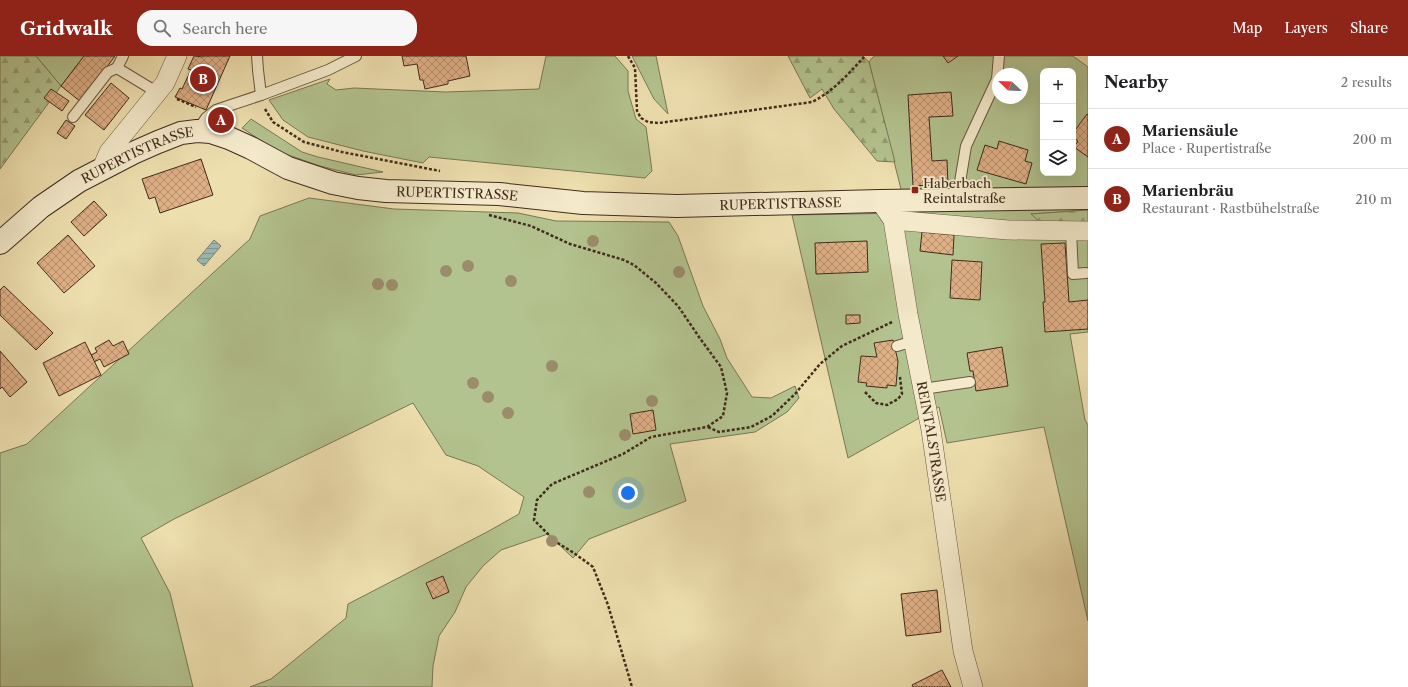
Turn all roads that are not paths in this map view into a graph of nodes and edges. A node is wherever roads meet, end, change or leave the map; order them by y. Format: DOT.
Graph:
graph roads {
  1 [pos="123,56"];
  2 [pos="177,56"];
  3 [pos="257,56"];
  4 [pos="356,56"];
  5 [pos="999,56"];
  6 [pos="117,68"];
  7 [pos="164,95"];
  8 [pos="261,95"];
  9 [pos="73,117"];
  10 [pos="197,132"];
  11 [pos="101,170"];
  12 [pos="1088,198"];
  13 [pos="957,200"];
  14 [pos="880,201"];
  15 [pos="893,220"];
  16 [pos="1079,231"];
  17 [pos="0,243"];
  18 [pos="1086,272"];
  19 [pos="970,382"];
  20 [pos="923,389"];
  21 [pos="973,687"];
  1 -- 6 [label="lane"];
  2 -- 7 [label="street"];
  3 -- 8 [label="lane"];
  4 -- 8 [label="lane"];
  5 -- 13 [label="lane"];
  6 -- 7 [label="lane"];
  6 -- 9 [label="lane"];
  7 -- 11 [label="street"];
  8 -- 10 [label="lane"];
  10 -- 11 [label="main road, RUPERTISTRASSE"];
  10 -- 14 [label="main road, RUPERTISTRASSE"];
  11 -- 17 [label="main road, RUPERTISTRASSE"];
  12 -- 13 [label="main road, RUPERTISTRASSE"];
  13 -- 14 [label="main road, RUPERTISTRASSE"];
  14 -- 15 [label="street, REINTALSTRASSE"];
  15 -- 16 [label="street"];
  15 -- 20 [label="street, REINTALSTRASSE"];
  16 -- 18 [label="lane"];
  19 -- 20 [label="lane"];
  20 -- 21 [label="street, REINTALSTRASSE"];
}
